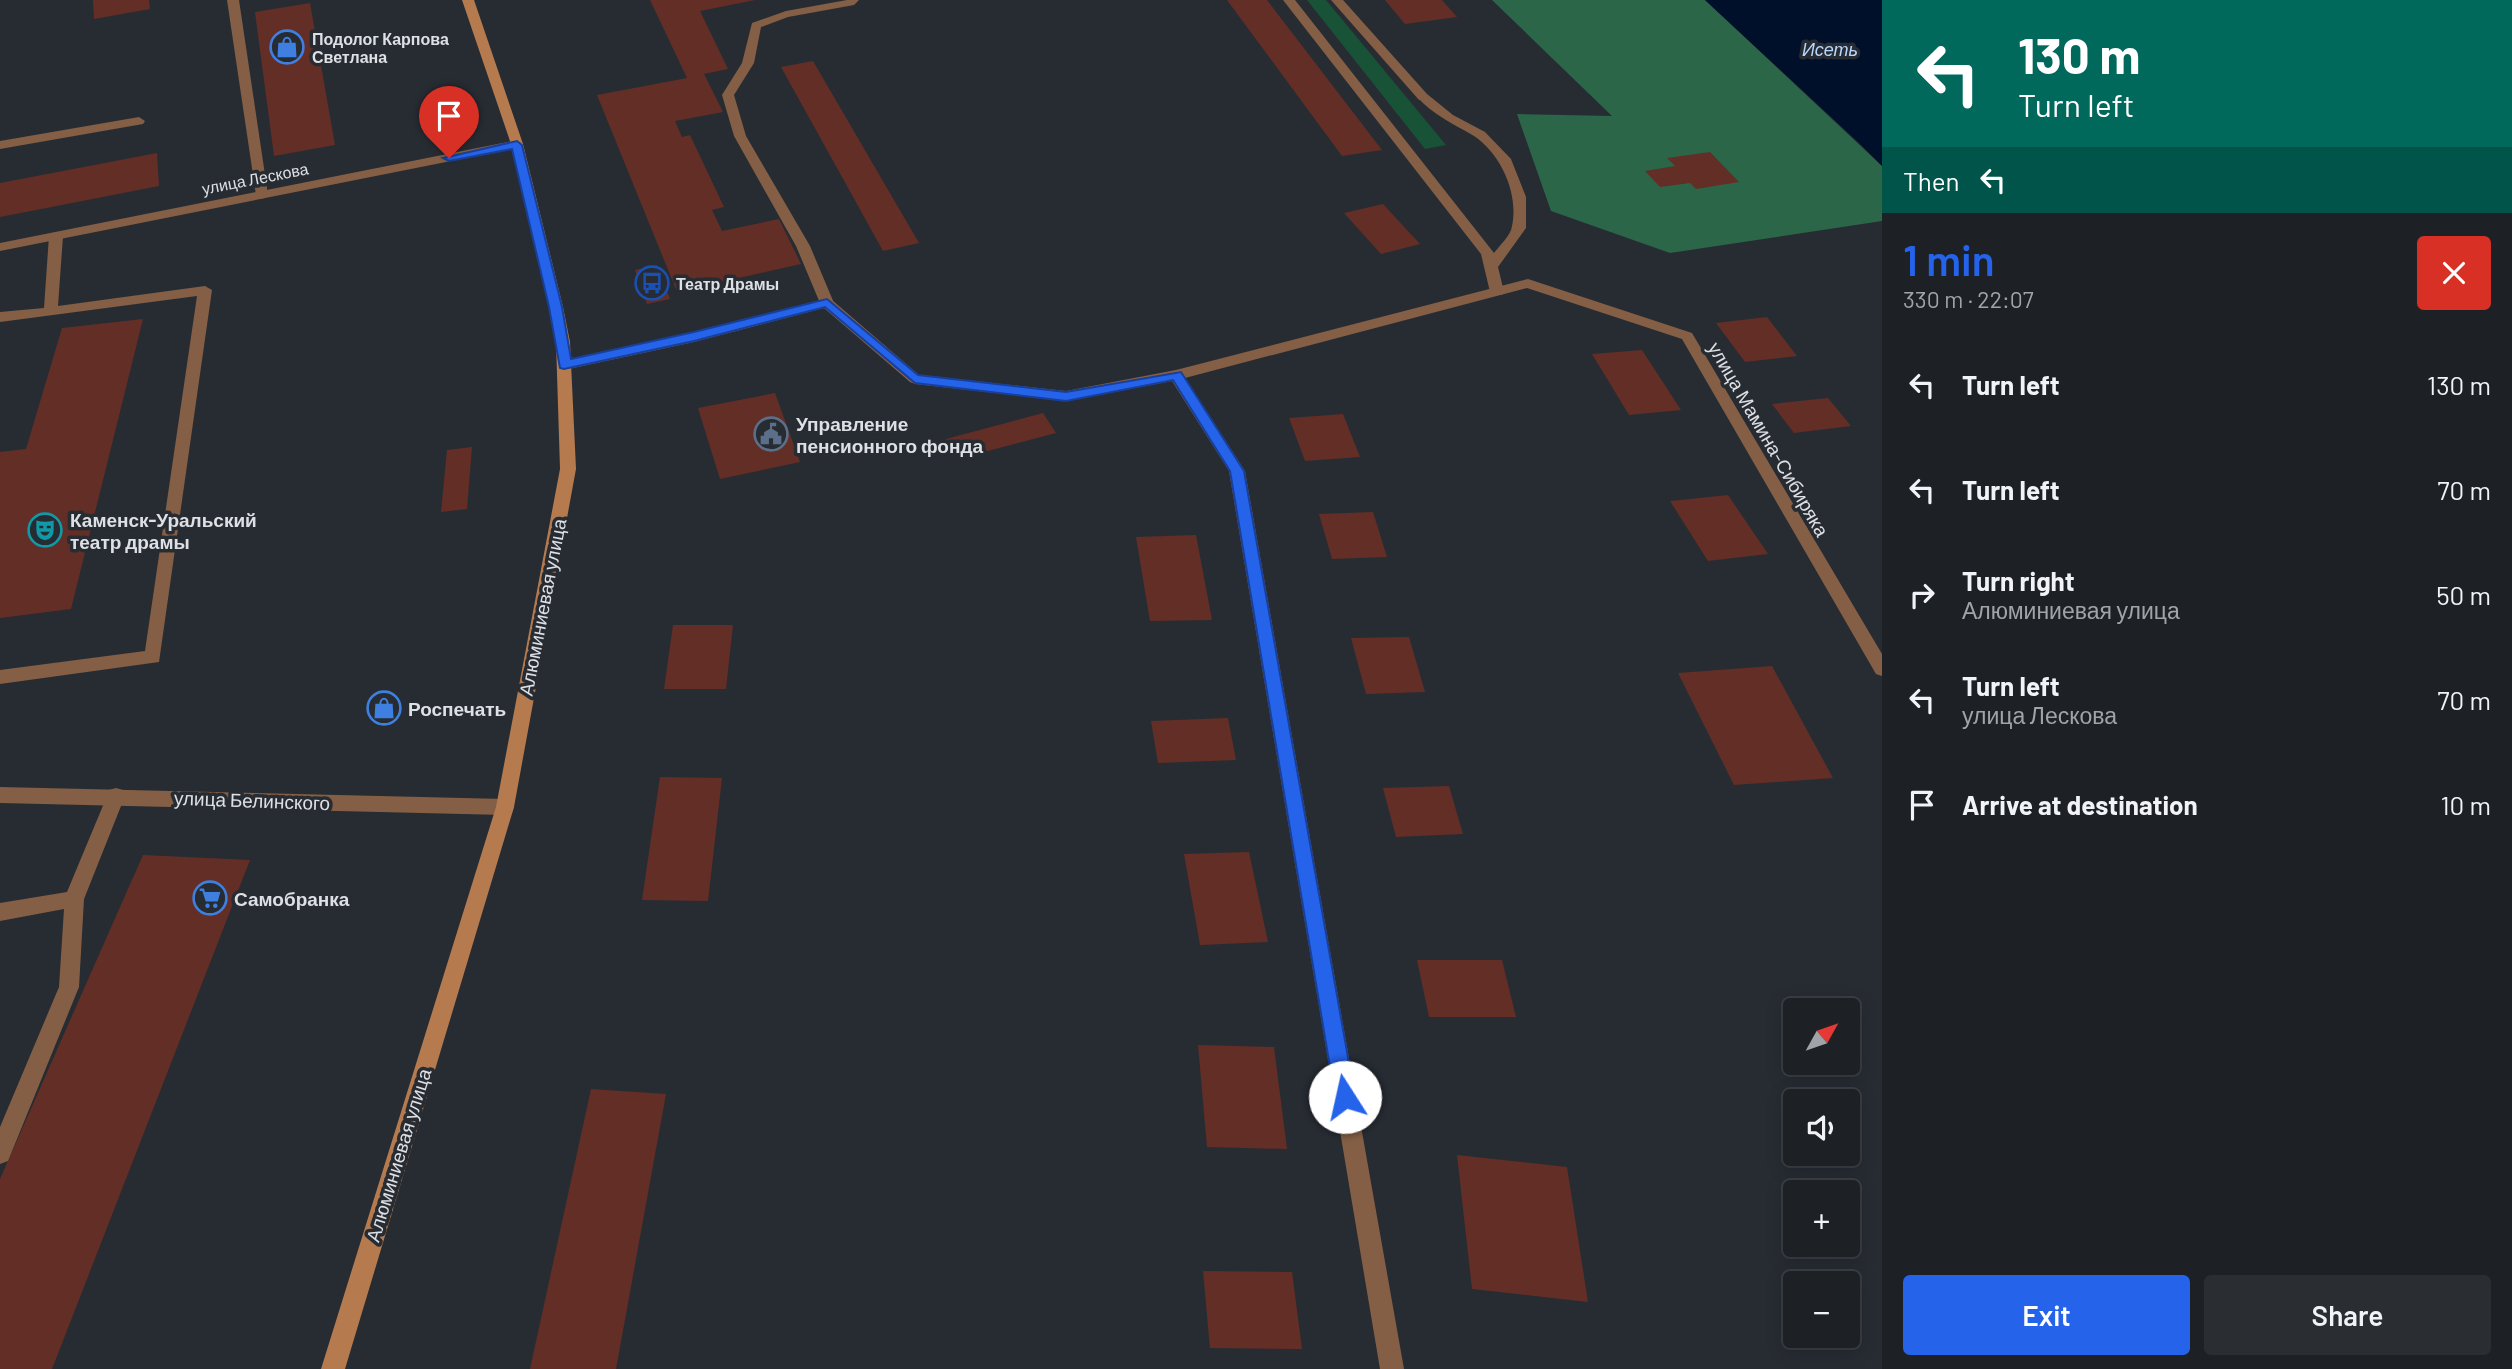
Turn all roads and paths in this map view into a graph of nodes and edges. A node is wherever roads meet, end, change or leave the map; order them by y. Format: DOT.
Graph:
graph roads {
  1 [pos="233,0"];
  2 [pos="468,0"];
  3 [pos="853,0"];
  4 [pos="1289,0"];
  5 [pos="1338,0"];
  6 [pos="139,121"];
  7 [pos="0,145"];
  8 [pos="517,145"];
  9 [pos="262,195"];
  10 [pos="56,236"];
  11 [pos="0,247"];
  12 [pos="1491,267"];
  13 [pos="1497,292"];
  14 [pos="827,303"];
  15 [pos="51,312"];
  16 [pos="0,317"];
  17 [pos="564,365"];
  18 [pos="1176,375"];
  19 [pos="1882,669"];
  20 [pos="0,677"];
  21 [pos="0,795"];
  22 [pos="116,796"];
  23 [pos="505,807"];
  24 [pos="74,898"];
  25 [pos="0,912"];
  26 [pos="0,1153"];
  27 [pos="333,1369"];
  28 [pos="1392,1369"];
  1 -- 9 [label="street"];
  2 -- 8 [label="main road, Алюминиевая улица"];
  3 -- 14 [label="street"];
  4 -- 12 [label="street"];
  5 -- 12 [label="street"];
  6 -- 7 [label="street"];
  8 -- 9 [label="street, улица Лескова"];
  8 -- 17 [label="main road, Алюминиевая улица"];
  9 -- 10 [label="street, улица Лескова"];
  10 -- 11 [label="street, улица Лескова"];
  10 -- 15 [label="street"];
  12 -- 13 [label="street"];
  13 -- 18 [label="street"];
  13 -- 19 [label="street, улица Мамина-Сибиряка"];
  14 -- 17 [label="street"];
  14 -- 18 [label="street"];
  15 -- 16 [label="street"];
  15 -- 20 [label="street"];
  17 -- 23 [label="main road, Алюминиевая улица"];
  18 -- 28 [label="street"];
  21 -- 22 [label="street, улица Белинского"];
  22 -- 23 [label="street, улица Белинского"];
  22 -- 24 [label="street"];
  23 -- 27 [label="main road, Алюминиевая улица"];
  24 -- 25 [label="street"];
  24 -- 26 [label="street"];
}
